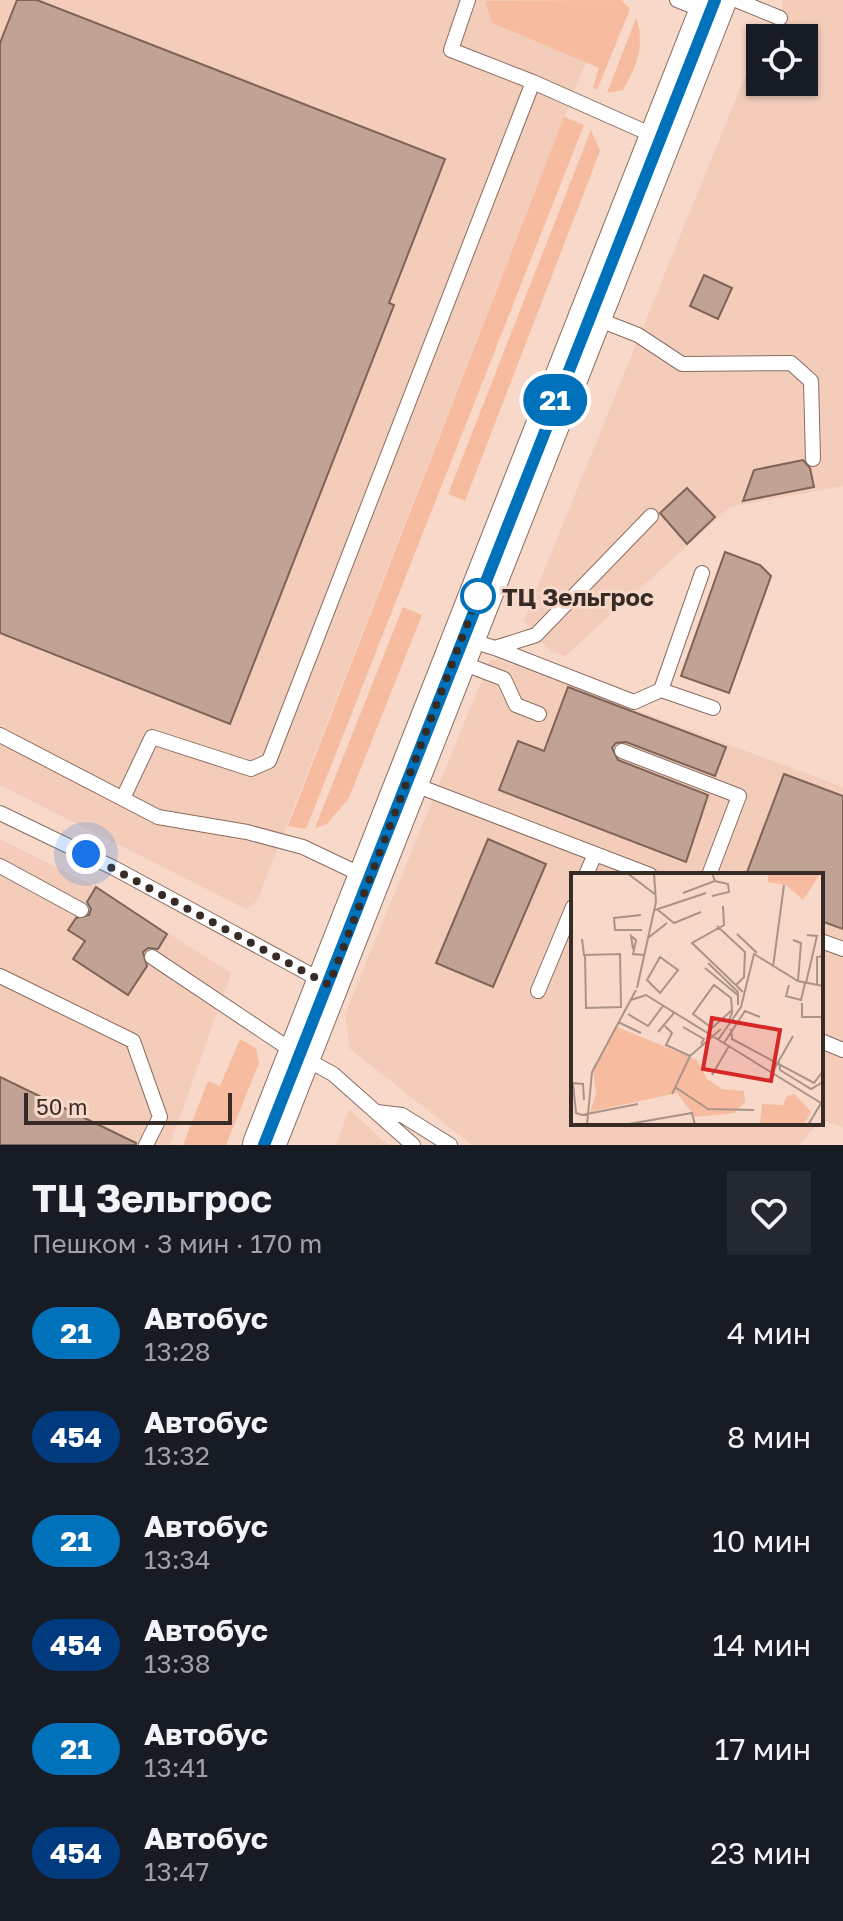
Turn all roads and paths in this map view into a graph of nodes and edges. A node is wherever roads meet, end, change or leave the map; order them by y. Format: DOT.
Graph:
graph roads {
  1 [pos="468,0"];
  2 [pos="709,3"];
  3 [pos="780,18"];
  4 [pos="533,82"];
  5 [pos="659,138"];
  6 [pos="588,316"];
  7 [pos="813,459"];
  8 [pos="651,516"];
  9 [pos="702,573"];
  10 [pos="470,648"];
  11 [pos="661,690"];
  12 [pos="713,708"];
  13 [pos="539,714"];
  14 [pos="0,735"];
  15 [pos="622,751"];
  16 [pos="406,781"];
  17 [pos="123,798"];
  18 [pos="0,813"];
  19 [pos="595,854"];
  20 [pos="0,866"];
  21 [pos="587,873"];
  22 [pos="645,873"];
  23 [pos="710,873"];
  24 [pos="370,879"];
  25 [pos="81,910"];
  26 [pos="571,912"];
  27 [pos="823,942"];
  28 [pos="843,949"];
  29 [pos="152,957"];
  30 [pos="0,976"];
  31 [pos="329,985"];
  32 [pos="538,991"];
  33 [pos="823,1042"];
  34 [pos="843,1050"];
  35 [pos="300,1056"];
  36 [pos="376,1111"];
  37 [pos="146,1145"];
  38 [pos="264,1145"];
  39 [pos="413,1145"];
  40 [pos="450,1145"];
  1 -- 4 [label="lane"];
  2 -- 3 [label="lane"];
  2 -- 5 [label="street"];
  4 -- 5 [label="lane"];
  4 -- 17 [label="lane"];
  5 -- 6 [label="street"];
  6 -- 7 [label="lane"];
  6 -- 10 [label="street"];
  8 -- 10 [label="lane"];
  9 -- 11 [label="lane"];
  10 -- 11 [label="lane"];
  10 -- 13 [label="lane"];
  10 -- 16 [label="street"];
  11 -- 12 [label="lane"];
  14 -- 17 [label="lane"];
  15 -- 23 [label="lane"];
  16 -- 19 [label="lane"];
  16 -- 24 [label="street"];
  17 -- 24 [label="lane"];
  18 -- 31 [label="lane"];
  19 -- 21 [label="lane"];
  19 -- 22 [label="lane"];
  20 -- 25 [label="lane"];
  24 -- 31 [label="street"];
  26 -- 32 [label="lane"];
  27 -- 28 [label="lane"];
  29 -- 35 [label="lane"];
  30 -- 37 [label="lane"];
  31 -- 35 [label="street"];
  33 -- 34 [label="lane"];
  35 -- 36 [label="lane"];
  35 -- 38 [label="street"];
  36 -- 39 [label="lane"];
  36 -- 40 [label="lane"];
}
